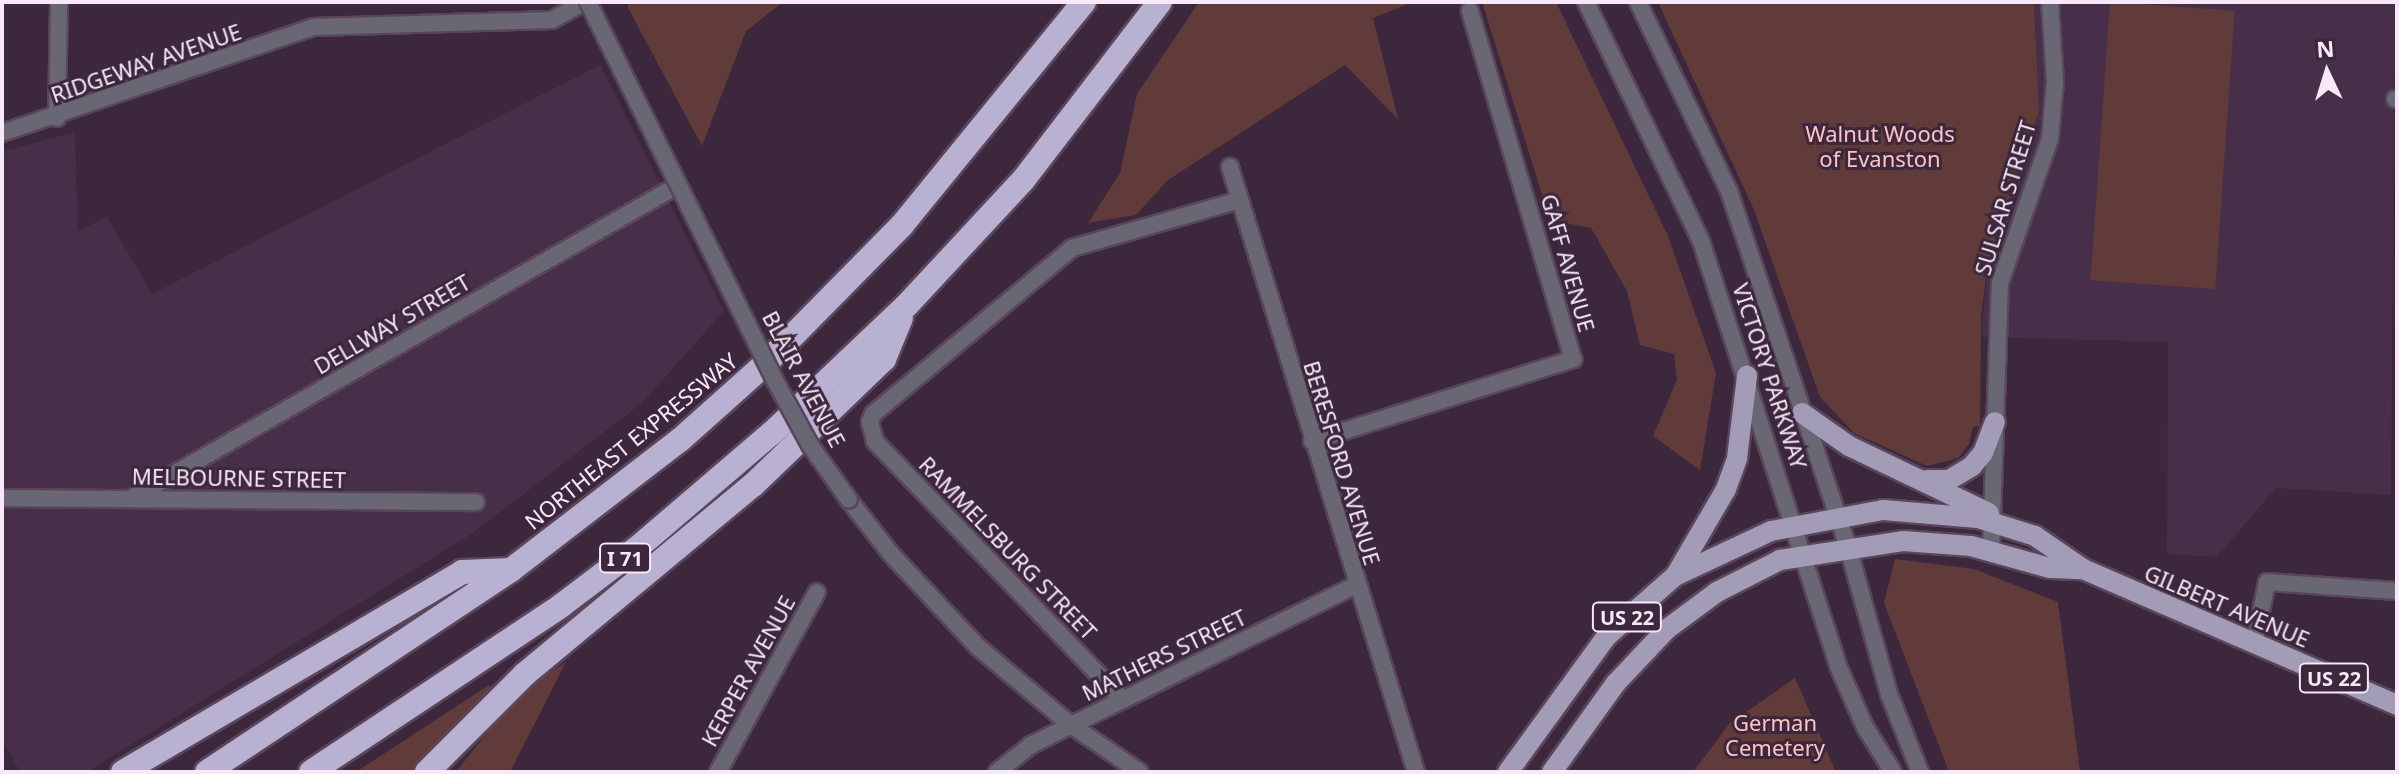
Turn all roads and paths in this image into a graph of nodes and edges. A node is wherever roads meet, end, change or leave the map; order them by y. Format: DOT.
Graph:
graph roads {
  1 [pos="59,2"];
  2 [pos="587,2"];
  3 [pos="1084,2"];
  4 [pos="1160,2"];
  5 [pos="1586,2"];
  6 [pos="1638,2"];
  7 [pos="2050,2"];
  8 [pos="1470,11"];
  9 [pos="57,118"];
  10 [pos="2,133"];
  11 [pos="1230,167"];
  12 [pos="673,188"];
  13 [pos="1239,200"];
  14 [pos="907,305"];
  15 [pos="1747,376"];
  16 [pos="1802,413"];
  17 [pos="1995,422"];
  18 [pos="1312,441"];
  19 [pos="1923,480"];
  20 [pos="2,498"];
  21 [pos="132,498"];
  22 [pos="476,502"];
  23 [pos="1837,515"];
  24 [pos="1992,518"];
  25 [pos="1796,524"];
  26 [pos="1848,547"];
  27 [pos="1991,551"];
  28 [pos="1805,555"];
  29 [pos="2083,569"];
  30 [pos="511,570"];
  31 [pos="1675,576"];
  32 [pos="1356,585"];
  33 [pos="2397,591"];
  34 [pos="817,592"];
  35 [pos="2254,645"];
  36 [pos="1123,700"];
  37 [pos="2397,705"];
  38 [pos="1071,725"];
  39 [pos="123,772"];
  40 [pos="207,772"];
  41 [pos="311,772"];
  42 [pos="427,772"];
  43 [pos="718,772"];
  44 [pos="997,772"];
  45 [pos="1140,772"];
  46 [pos="1416,772"];
  47 [pos="1508,772"];
  48 [pos="1552,772"];
  49 [pos="1893,772"];
  50 [pos="1920,772"];
  1 -- 9 [label="street"];
  2 -- 9 [label="street, RIDGEWAY AVENUE"];
  2 -- 38 [label="street, BLAIR AVENUE, bridge"];
  3 -- 30 [label="highway, NORTHEAST EXPRESSWAY / I 71"];
  4 -- 14 [label="highway, I 71"];
  5 -- 15 [label="street, VICTORY PARKWAY"];
  6 -- 16 [label="street, VICTORY PARKWAY"];
  7 -- 17 [label="street, SULSAR STREET"];
  8 -- 18 [label="street, GAFF AVENUE"];
  9 -- 10 [label="street, RIDGEWAY AVENUE"];
  11 -- 13 [label="street, BERESFORD AVENUE"];
  12 -- 21 [label="street, DELLWAY STREET"];
  13 -- 18 [label="street, BERESFORD AVENUE"];
  13 -- 36 [label="street, RAMMELSBURG STREET"];
  14 -- 41 [label="highway, I 71"];
  14 -- 42 [label="highway"];
  15 -- 25 [label="street, VICTORY PARKWAY"];
  15 -- 31 [label="main road"];
  16 -- 19 [label="main road, GILBERT AVENUE"];
  16 -- 23 [label="street, VICTORY PARKWAY"];
  17 -- 19 [label="main road"];
  17 -- 24 [label="street, SULSAR STREET"];
  18 -- 32 [label="street, BERESFORD AVENUE"];
  19 -- 24 [label="main road, GILBERT AVENUE"];
  20 -- 21 [label="street, MELBOURNE STREET"];
  21 -- 22 [label="street, MELBOURNE STREET"];
  23 -- 24 [label="main road, US 22"];
  23 -- 25 [label="main road, US 22"];
  23 -- 26 [label="street, VICTORY PARKWAY"];
  24 -- 27 [label="street, SULSAR STREET"];
  24 -- 29 [label="main road, GILBERT AVENUE / US 22"];
  25 -- 28 [label="street, VICTORY PARKWAY"];
  25 -- 31 [label="main road, US 22"];
  26 -- 27 [label="main road, GILBERT AVENUE / US 22"];
  26 -- 28 [label="main road, GILBERT AVENUE / US 22"];
  26 -- 50 [label="street, VICTORY PARKWAY"];
  27 -- 29 [label="main road, GILBERT AVENUE / US 22"];
  28 -- 48 [label="main road, GILBERT AVENUE / US 22"];
  28 -- 49 [label="street, VICTORY PARKWAY"];
  29 -- 35 [label="main road, GILBERT AVENUE / US 22"];
  30 -- 39 [label="highway"];
  30 -- 40 [label="highway, NORTHEAST EXPRESSWAY / I 71"];
  31 -- 47 [label="main road, US 22"];
  32 -- 36 [label="street, MATHERS STREET"];
  32 -- 46 [label="street, BERESFORD AVENUE"];
  33 -- 35 [label="street"];
  34 -- 43 [label="street, KERPER AVENUE"];
  35 -- 37 [label="main road, GILBERT AVENUE / US 22"];
  36 -- 38 [label="street, MATHERS STREET"];
  38 -- 44 [label="street, MATHERS STREET"];
  38 -- 45 [label="street, BLAIR AVENUE"];
}
